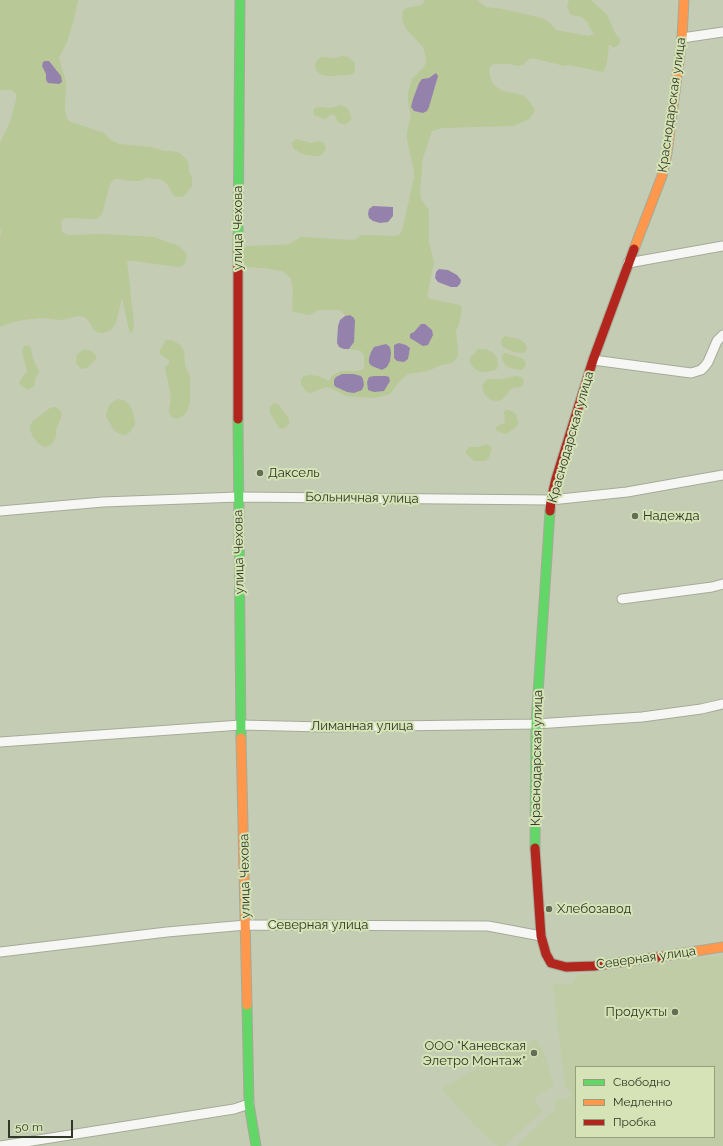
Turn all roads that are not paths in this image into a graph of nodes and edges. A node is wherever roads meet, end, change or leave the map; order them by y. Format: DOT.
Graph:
graph roads {
  1 [pos="240,0"];
  2 [pos="684,0"];
  3 [pos="723,32"];
  4 [pos="682,38"];
  5 [pos="723,246"];
  6 [pos="628,263"];
  7 [pos="723,335"];
  8 [pos="593,360"];
  9 [pos="723,475"];
  10 [pos="238,497"];
  11 [pos="551,500"];
  12 [pos="0,510"];
  13 [pos="723,584"];
  14 [pos="622,599"];
  15 [pos="723,704"];
  16 [pos="536,724"];
  17 [pos="241,725"];
  18 [pos="0,742"];
  19 [pos="246,925"];
  20 [pos="541,936"];
  21 [pos="723,946"];
  22 [pos="0,952"];
  23 [pos="548,959"];
  24 [pos="249,1104"];
  25 [pos="0,1146"];
  26 [pos="256,1146"];
  1 -- 10 [label="street, улица Чехова"];
  2 -- 4 [label="street, Краснодарская улица"];
  3 -- 4 [label="street"];
  4 -- 6 [label="street, Краснодарская улица"];
  5 -- 6 [label="street"];
  6 -- 8 [label="street, Краснодарская улица"];
  7 -- 8 [label="street"];
  8 -- 11 [label="street, Краснодарская улица"];
  9 -- 11 [label="street, Больничная улица"];
  10 -- 11 [label="street, Больничная улица"];
  10 -- 12 [label="street, Больничная улица"];
  10 -- 17 [label="street, улица Чехова"];
  11 -- 16 [label="street, Краснодарская улица"];
  13 -- 14 [label="street"];
  15 -- 16 [label="street, Лиманная улица"];
  16 -- 17 [label="street, Лиманная улица"];
  16 -- 20 [label="street, Краснодарская улица"];
  17 -- 18 [label="street, Лиманная улица"];
  17 -- 19 [label="street, улица Чехова"];
  19 -- 20 [label="street, Северная улица"];
  19 -- 22 [label="street, Северная улица"];
  19 -- 24 [label="street, улица Чехова"];
  20 -- 23 [label="street, Краснодарская улица"];
  21 -- 23 [label="street, Северная улица"];
  24 -- 25 [label="street"];
  24 -- 26 [label="street, улица Чехова"];
}
